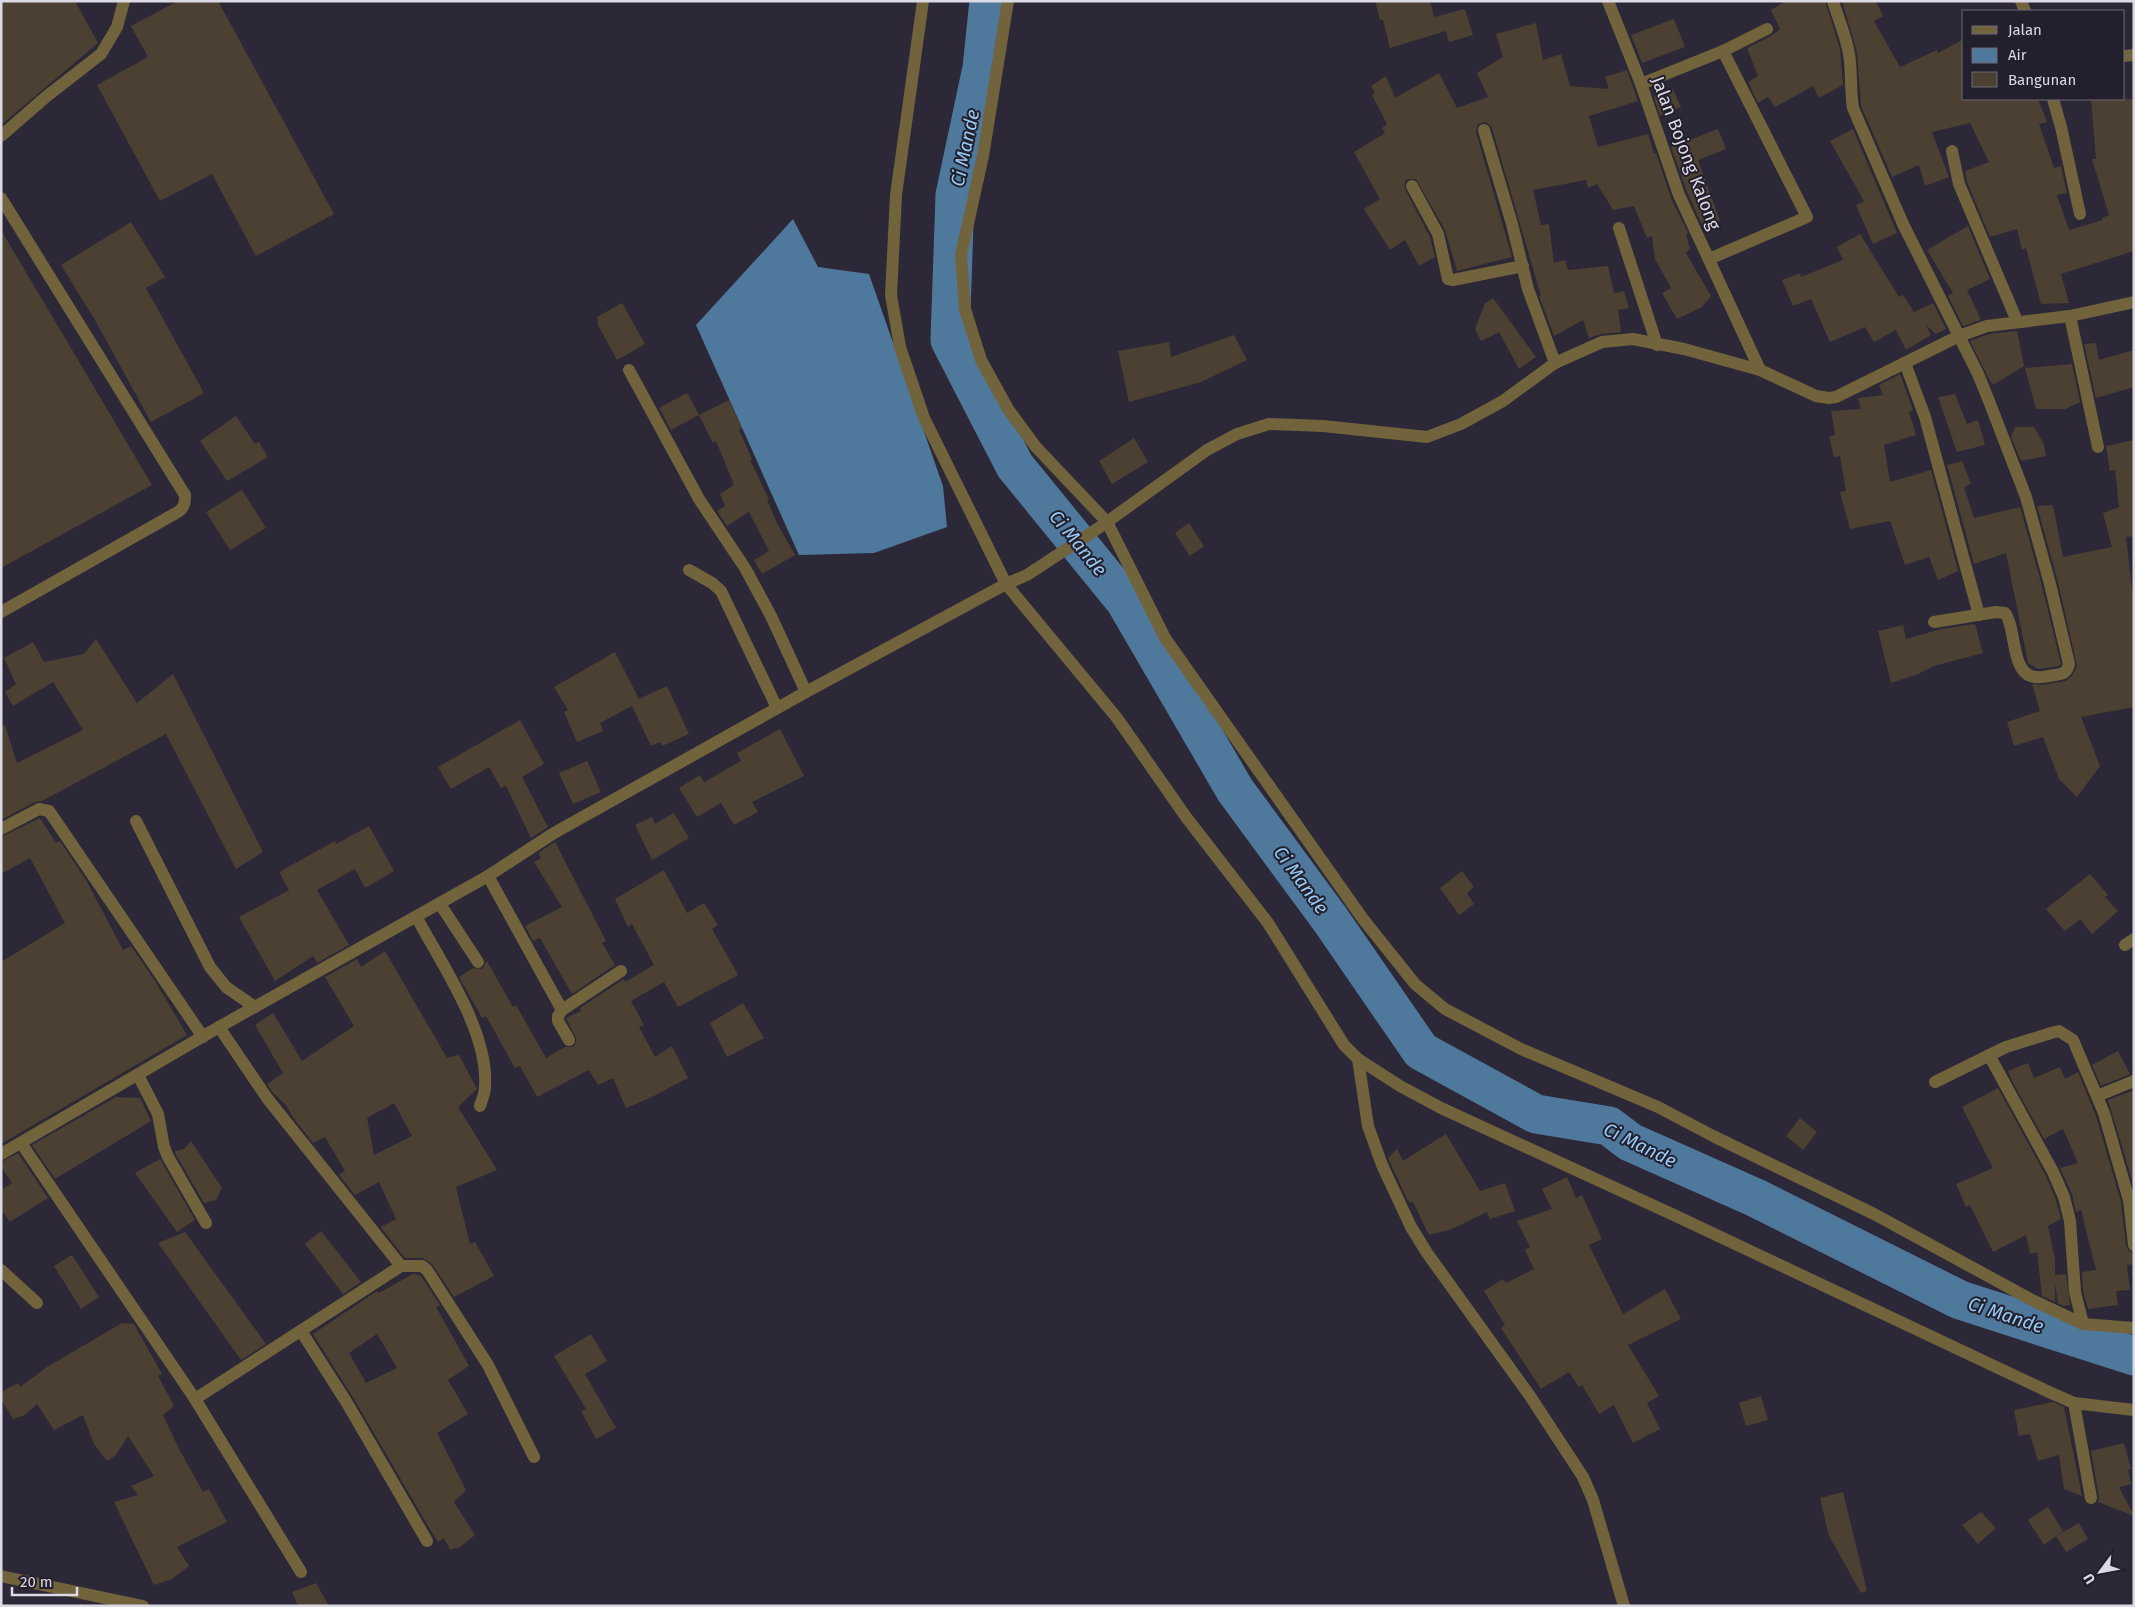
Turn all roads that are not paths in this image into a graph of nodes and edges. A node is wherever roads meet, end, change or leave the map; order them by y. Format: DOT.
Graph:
graph roads {
  1 [pos="124,1"];
  2 [pos="923,1"];
  3 [pos="1008,1"];
  4 [pos="1608,1"];
  5 [pos="1833,1"];
  6 [pos="1767,30"];
  7 [pos="1723,51"];
  8 [pos="1641,84"];
  9 [pos="2053,100"];
  10 [pos="1484,130"];
  11 [pos="1,136"];
  12 [pos="1952,152"];
  13 [pos="1412,186"];
  14 [pos="1,198"];
  15 [pos="2080,214"];
  16 [pos="1619,228"];
  17 [pos="1709,259"];
  18 [pos="1523,266"];
  19 [pos="2134,302"];
  20 [pos="2070,316"];
  21 [pos="2017,321"];
  22 [pos="1959,336"];
  23 [pos="1657,345"];
  24 [pos="1555,363"];
  25 [pos="1905,363"];
  26 [pos="629,370"];
  27 [pos="1760,370"];
  28 [pos="2098,447"];
  29 [pos="1104,525"];
  30 [pos="689,570"];
  31 [pos="1006,584"];
  32 [pos="1,612"];
  33 [pos="1980,615"];
  34 [pos="1934,622"];
  35 [pos="806,692"];
  36 [pos="777,708"];
  37 [pos="136,821"];
  38 [pos="1,829"];
  39 [pos="488,876"];
  40 [pos="440,904"];
  41 [pos="416,918"];
  42 [pos="478,962"];
  43 [pos="621,971"];
  44 [pos="255,1007"];
  45 [pos="562,1010"];
  46 [pos="219,1027"];
  47 [pos="203,1037"];
  48 [pos="569,1040"];
  49 [pos="1990,1055"];
  50 [pos="1358,1059"];
  51 [pos="138,1075"];
  52 [pos="2134,1081"];
  53 [pos="1935,1082"];
  54 [pos="2096,1096"];
  55 [pos="480,1106"];
  56 [pos="20,1143"];
  57 [pos="1,1154"];
  58 [pos="206,1223"];
  59 [pos="2134,1245"];
  60 [pos="401,1266"];
  61 [pos="1,1270"];
  62 [pos="38,1303"];
  63 [pos="2083,1324"];
  64 [pos="2134,1328"];
  65 [pos="301,1331"];
  66 [pos="194,1399"];
  67 [pos="2074,1403"];
  68 [pos="2134,1410"];
  69 [pos="534,1456"];
  70 [pos="2091,1498"];
  71 [pos="427,1540"];
  72 [pos="301,1572"];
  73 [pos="1,1576"];
  74 [pos="143,1606"];
  75 [pos="1624,1606"];
  1 -- 11 [label="street"];
  2 -- 31 [label="street"];
  3 -- 29 [label="street"];
  4 -- 8 [label="street, Jalan Bojong Kalong"];
  5 -- 22 [label="street"];
  6 -- 7 [label="street"];
  7 -- 8 [label="street"];
  7 -- 17 [label="street"];
  8 -- 17 [label="street, Jalan Bojong Kalong"];
  9 -- 15 [label="street"];
  10 -- 18 [label="street"];
  12 -- 21 [label="street"];
  13 -- 18 [label="street"];
  14 -- 32 [label="street"];
  16 -- 23 [label="street"];
  17 -- 27 [label="street, Jalan Bojong Kalong"];
  18 -- 24 [label="street"];
  19 -- 20 [label="street"];
  20 -- 21 [label="street"];
  20 -- 28 [label="street"];
  21 -- 22 [label="street"];
  22 -- 25 [label="street"];
  22 -- 33 [label="street"];
  23 -- 24 [label="street"];
  23 -- 27 [label="street"];
  24 -- 29 [label="street"];
  25 -- 27 [label="street"];
  25 -- 33 [label="street"];
  26 -- 35 [label="street"];
  29 -- 31 [label="street"];
  29 -- 63 [label="street"];
  30 -- 36 [label="street"];
  31 -- 35 [label="street"];
  31 -- 50 [label="street"];
  33 -- 34 [label="street"];
  35 -- 36 [label="street"];
  36 -- 39 [label="street"];
  37 -- 44 [label="street"];
  38 -- 47 [label="street"];
  39 -- 40 [label="street"];
  39 -- 45 [label="street"];
  40 -- 41 [label="street"];
  40 -- 42 [label="street"];
  41 -- 44 [label="street"];
  41 -- 55 [label="street"];
  43 -- 45 [label="street"];
  44 -- 46 [label="street"];
  45 -- 48 [label="street"];
  46 -- 47 [label="street"];
  46 -- 60 [label="street"];
  47 -- 51 [label="street"];
  49 -- 53 [label="street"];
  49 -- 54 [label="street"];
  49 -- 63 [label="street"];
  50 -- 67 [label="street"];
  50 -- 75 [label="street"];
  51 -- 56 [label="street"];
  51 -- 58 [label="street"];
  52 -- 54 [label="street"];
  54 -- 59 [label="street"];
  56 -- 57 [label="street"];
  56 -- 66 [label="street"];
  60 -- 65 [label="street"];
  60 -- 69 [label="street"];
  61 -- 62 [label="street"];
  63 -- 64 [label="street"];
  65 -- 66 [label="street"];
  65 -- 71 [label="street"];
  66 -- 72 [label="street"];
  67 -- 68 [label="street"];
  67 -- 70 [label="street"];
  73 -- 74 [label="street"];
}
